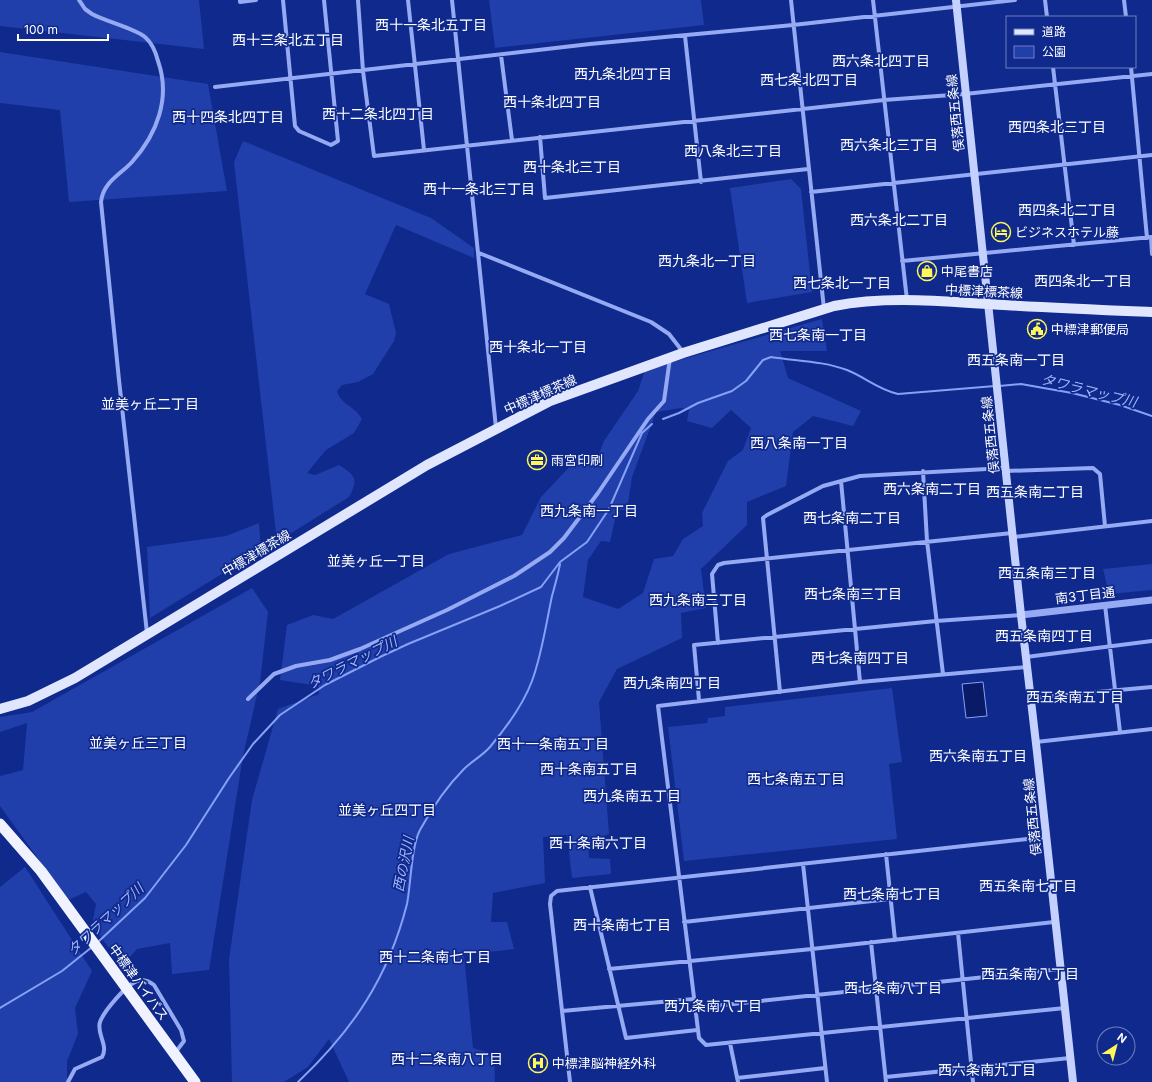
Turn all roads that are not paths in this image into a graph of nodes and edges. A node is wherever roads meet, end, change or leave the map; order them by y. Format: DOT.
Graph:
graph roads {
  1 [pos="79,0"];
  2 [pos="240,0"];
  3 [pos="256,0"];
  4 [pos="283,0"];
  5 [pos="324,0"];
  6 [pos="358,0"];
  7 [pos="408,0"];
  8 [pos="452,0"];
  9 [pos="790,0"];
  10 [pos="873,0"];
  11 [pos="1015,0"];
  12 [pos="1045,0"];
  13 [pos="1124,0"];
  14 [pos="956,3"];
  15 [pos="875,15"];
  16 [pos="1047,16"];
  17 [pos="1126,16"];
  18 [pos="793,25"];
  19 [pos="685,36"];
  20 [pos="501,55"];
  21 [pos="459,60"];
  22 [pos="414,65"];
  23 [pos="1053,68"];
  24 [pos="1131,68"];
  25 [pos="363,70"];
  26 [pos="1152,74"];
  27 [pos="331,75"];
  28 [pos="1132,77"];
  29 [pos="291,78"];
  30 [pos="1055,85"];
  31 [pos="215,87"];
  32 [pos="966,94"];
  33 [pos="884,100"];
  34 [pos="802,108"];
  35 [pos="694,122"];
  36 [pos="540,138"];
  37 [pos="512,140"];
  38 [pos="468,145"];
  39 [pos="424,150"];
  40 [pos="1152,155"];
  41 [pos="1140,156"];
  42 [pos="1065,165"];
  43 [pos="808,169"];
  44 [pos="974,175"];
  45 [pos="701,182"];
  46 [pos="893,183"];
  47 [pos="811,192"];
  48 [pos="1150,237"];
  49 [pos="1074,245"];
  50 [pos="479,253"];
  51 [pos="983,254"];
  52 [pos="1152,254"];
  53 [pos="902,261"];
  54 [pos="907,301"];
  55 [pos="988,304"];
  56 [pos="824,310"];
  57 [pos="1152,312"];
  58 [pos="683,353"];
  59 [pos="670,358"];
  60 [pos="496,428"];
  61 [pos="1006,469"];
  62 [pos="924,471"];
  63 [pos="842,481"];
  64 [pos="1152,521"];
  65 [pos="1105,526"];
  66 [pos="1012,535"];
  67 [pos="927,541"];
  68 [pos="848,550"];
  69 [pos="766,558"];
  70 [pos="1152,600"];
  71 [pos="1105,605"];
  72 [pos="1021,615"];
  73 [pos="936,621"];
  74 [pos="856,630"];
  75 [pos="148,634"];
  76 [pos="775,638"];
  77 [pos="1152,642"];
  78 [pos="718,643"];
  79 [pos="1110,647"];
  80 [pos="1026,657"];
  81 [pos="1028,667"];
  82 [pos="942,674"];
  83 [pos="860,682"];
  84 [pos="1152,687"];
  85 [pos="1115,690"];
  86 [pos="780,692"];
  87 [pos="1031,698"];
  88 [pos="248,699"];
  89 [pos="699,700"];
  90 [pos="0,709"];
  91 [pos="1152,729"];
  92 [pos="1120,732"];
  93 [pos="1036,742"];
  94 [pos="0,824"];
  95 [pos="1046,837"];
  96 [pos="886,854"];
  97 [pos="803,864"];
  98 [pos="678,877"];
  99 [pos="590,887"];
  100 [pos="890,899"];
  101 [pos="808,908"];
  102 [pos="684,922"];
  103 [pos="1054,922"];
  104 [pos="958,933"];
  105 [pos="895,940"];
  106 [pos="871,942"];
  107 [pos="812,949"];
  108 [pos="689,961"];
  109 [pos="609,969"];
  110 [pos="1061,969"];
  111 [pos="963,979"];
  112 [pos="876,988"];
  113 [pos="817,995"];
  114 [pos="694,999"];
  115 [pos="618,1007"];
  116 [pos="695,1008"];
  117 [pos="1065,1008"];
  118 [pos="562,1011"];
  119 [pos="967,1018"];
  120 [pos="880,1027"];
  121 [pos="698,1030"];
  122 [pos="821,1032"];
  123 [pos="730,1043"];
  124 [pos="175,1053"];
  125 [pos="1070,1058"];
  126 [pos="825,1068"];
  127 [pos="972,1069"];
  128 [pos="738,1080"];
  129 [pos="886,1080"];
  130 [pos="68,1082"];
  131 [pos="195,1082"];
  132 [pos="570,1082"];
  133 [pos="827,1082"];
  134 [pos="973,1082"];
  135 [pos="1073,1082"];
  1 -- 75 [label="street"];
  2 -- 3 [label="street"];
  4 -- 29 [label="street"];
  5 -- 27 [label="street"];
  6 -- 25 [label="street"];
  7 -- 22 [label="street"];
  8 -- 21 [label="street"];
  9 -- 18 [label="street"];
  10 -- 15 [label="street"];
  11 -- 14 [label="street"];
  12 -- 16 [label="street"];
  13 -- 17 [label="street"];
  14 -- 15 [label="street"];
  14 -- 32 [label="main road, 俣落西五条線"];
  15 -- 18 [label="street"];
  15 -- 33 [label="street"];
  18 -- 19 [label="street"];
  18 -- 34 [label="street"];
  19 -- 20 [label="street"];
  19 -- 35 [label="street"];
  20 -- 21 [label="street"];
  20 -- 37 [label="street"];
  21 -- 22 [label="street"];
  21 -- 38 [label="street"];
  22 -- 25 [label="street"];
  22 -- 39 [label="street"];
  23 -- 30 [label="street"];
  24 -- 28 [label="street"];
  25 -- 27 [label="street"];
  25 -- 39 [label="street"];
  26 -- 28 [label="street"];
  27 -- 29 [label="street"];
  27 -- 29 [label="street"];
  28 -- 30 [label="street"];
  28 -- 41 [label="street"];
  29 -- 31 [label="street"];
  30 -- 32 [label="street"];
  30 -- 42 [label="street"];
  32 -- 33 [label="street"];
  32 -- 44 [label="main road, 俣落西五条線"];
  33 -- 34 [label="street"];
  33 -- 46 [label="street"];
  34 -- 35 [label="street"];
  34 -- 43 [label="street"];
  35 -- 36 [label="street"];
  35 -- 45 [label="street"];
  36 -- 37 [label="street"];
  36 -- 45 [label="street"];
  37 -- 38 [label="street"];
  38 -- 39 [label="street"];
  38 -- 50 [label="street"];
  40 -- 41 [label="street"];
  41 -- 42 [label="street"];
  41 -- 48 [label="street"];
  42 -- 44 [label="street"];
  42 -- 49 [label="street"];
  43 -- 45 [label="street"];
  43 -- 47 [label="street"];
  44 -- 46 [label="street"];
  44 -- 51 [label="main road, 俣落西五条線"];
  46 -- 47 [label="street"];
  46 -- 53 [label="street"];
  47 -- 56 [label="street"];
  48 -- 49 [label="street"];
  48 -- 52 [label="street"];
  49 -- 51 [label="street"];
  50 -- 58 [label="street"];
  50 -- 60 [label="street"];
  51 -- 53 [label="street"];
  51 -- 55 [label="main road, 俣落西五条線"];
  53 -- 54 [label="street"];
  54 -- 55 [label="main road, 中標津標茶線"];
  54 -- 56 [label="main road, 中標津標茶線"];
  55 -- 57 [label="main road, 中標津標茶線"];
  55 -- 61 [label="main road, 俣落西五条線"];
  56 -- 58 [label="main road, 中標津標茶線"];
  58 -- 59 [label="main road, 中標津標茶線"];
  59 -- 60 [label="main road, 中標津標茶線"];
  59 -- 88 [label="street"];
  60 -- 75 [label="main road, 中標津標茶線"];
  61 -- 62 [label="street"];
  61 -- 65 [label="street"];
  61 -- 66 [label="main road, 俣落西五条線"];
  62 -- 63 [label="street"];
  62 -- 67 [label="street"];
  63 -- 68 [label="street"];
  63 -- 69 [label="street"];
  64 -- 65 [label="street"];
  65 -- 66 [label="street"];
  66 -- 67 [label="street"];
  66 -- 72 [label="main road, 俣落西五条線"];
  67 -- 68 [label="street"];
  67 -- 73 [label="street"];
  68 -- 69 [label="street"];
  68 -- 74 [label="street"];
  69 -- 76 [label="street"];
  69 -- 78 [label="street"];
  70 -- 71 [label="street, 南3丁目通"];
  71 -- 72 [label="street, 南3丁目通"];
  71 -- 79 [label="street"];
  72 -- 73 [label="street"];
  72 -- 80 [label="main road, 俣落西五条線"];
  73 -- 74 [label="street"];
  73 -- 82 [label="street"];
  74 -- 76 [label="street"];
  74 -- 83 [label="street"];
  75 -- 90 [label="main road, 中標津標茶線"];
  76 -- 78 [label="street"];
  76 -- 86 [label="street"];
  77 -- 79 [label="street"];
  78 -- 89 [label="street"];
  79 -- 80 [label="street"];
  79 -- 85 [label="street"];
  80 -- 81 [label="main road, 俣落西五条線"];
  81 -- 82 [label="street"];
  81 -- 87 [label="main road, 俣落西五条線"];
  82 -- 83 [label="street"];
  83 -- 86 [label="street"];
  84 -- 85 [label="street"];
  85 -- 87 [label="street"];
  85 -- 92 [label="street"];
  86 -- 89 [label="street"];
  87 -- 93 [label="main road, 俣落西五条線"];
  89 -- 98 [label="street"];
  91 -- 92 [label="street"];
  92 -- 93 [label="street"];
  93 -- 95 [label="main road, 俣落西五条線"];
  94 -- 124 [label="highway, 中標津バイパス"];
  95 -- 96 [label="street"];
  95 -- 103 [label="main road, 俣落西五条線"];
  96 -- 97 [label="street"];
  96 -- 100 [label="street"];
  97 -- 98 [label="street"];
  97 -- 101 [label="street"];
  98 -- 99 [label="street"];
  98 -- 102 [label="street"];
  99 -- 109 [label="street"];
  99 -- 118 [label="street"];
  100 -- 101 [label="street"];
  100 -- 105 [label="street"];
  101 -- 102 [label="street"];
  101 -- 107 [label="street"];
  102 -- 108 [label="street"];
  103 -- 104 [label="street"];
  103 -- 110 [label="main road, 俣落西五条線"];
  104 -- 105 [label="street"];
  104 -- 111 [label="street"];
  105 -- 106 [label="street"];
  106 -- 107 [label="street"];
  106 -- 112 [label="street"];
  107 -- 108 [label="street"];
  107 -- 113 [label="street"];
  108 -- 109 [label="street"];
  108 -- 114 [label="street"];
  109 -- 115 [label="street"];
  110 -- 111 [label="street"];
  110 -- 117 [label="main road, 俣落西五条線"];
  111 -- 112 [label="street"];
  111 -- 119 [label="street"];
  112 -- 113 [label="street"];
  112 -- 120 [label="street"];
  113 -- 116 [label="street"];
  113 -- 122 [label="street"];
  114 -- 115 [label="street"];
  114 -- 116 [label="street"];
  115 -- 118 [label="street"];
  115 -- 121 [label="street"];
  116 -- 121 [label="street"];
  117 -- 119 [label="street"];
  117 -- 125 [label="main road, 俣落西五条線"];
  118 -- 132 [label="street"];
  119 -- 120 [label="street"];
  119 -- 127 [label="street"];
  120 -- 122 [label="street"];
  120 -- 129 [label="street"];
  121 -- 123 [label="street"];
  122 -- 123 [label="street"];
  122 -- 126 [label="street"];
  123 -- 128 [label="street"];
  124 -- 130 [label="street"];
  124 -- 131 [label="highway, 中標津バイパス"];
  125 -- 127 [label="street"];
  125 -- 135 [label="main road, 俣落西五条線"];
  126 -- 128 [label="street"];
  126 -- 133 [label="street"];
  127 -- 129 [label="street"];
  127 -- 134 [label="street"];
}
